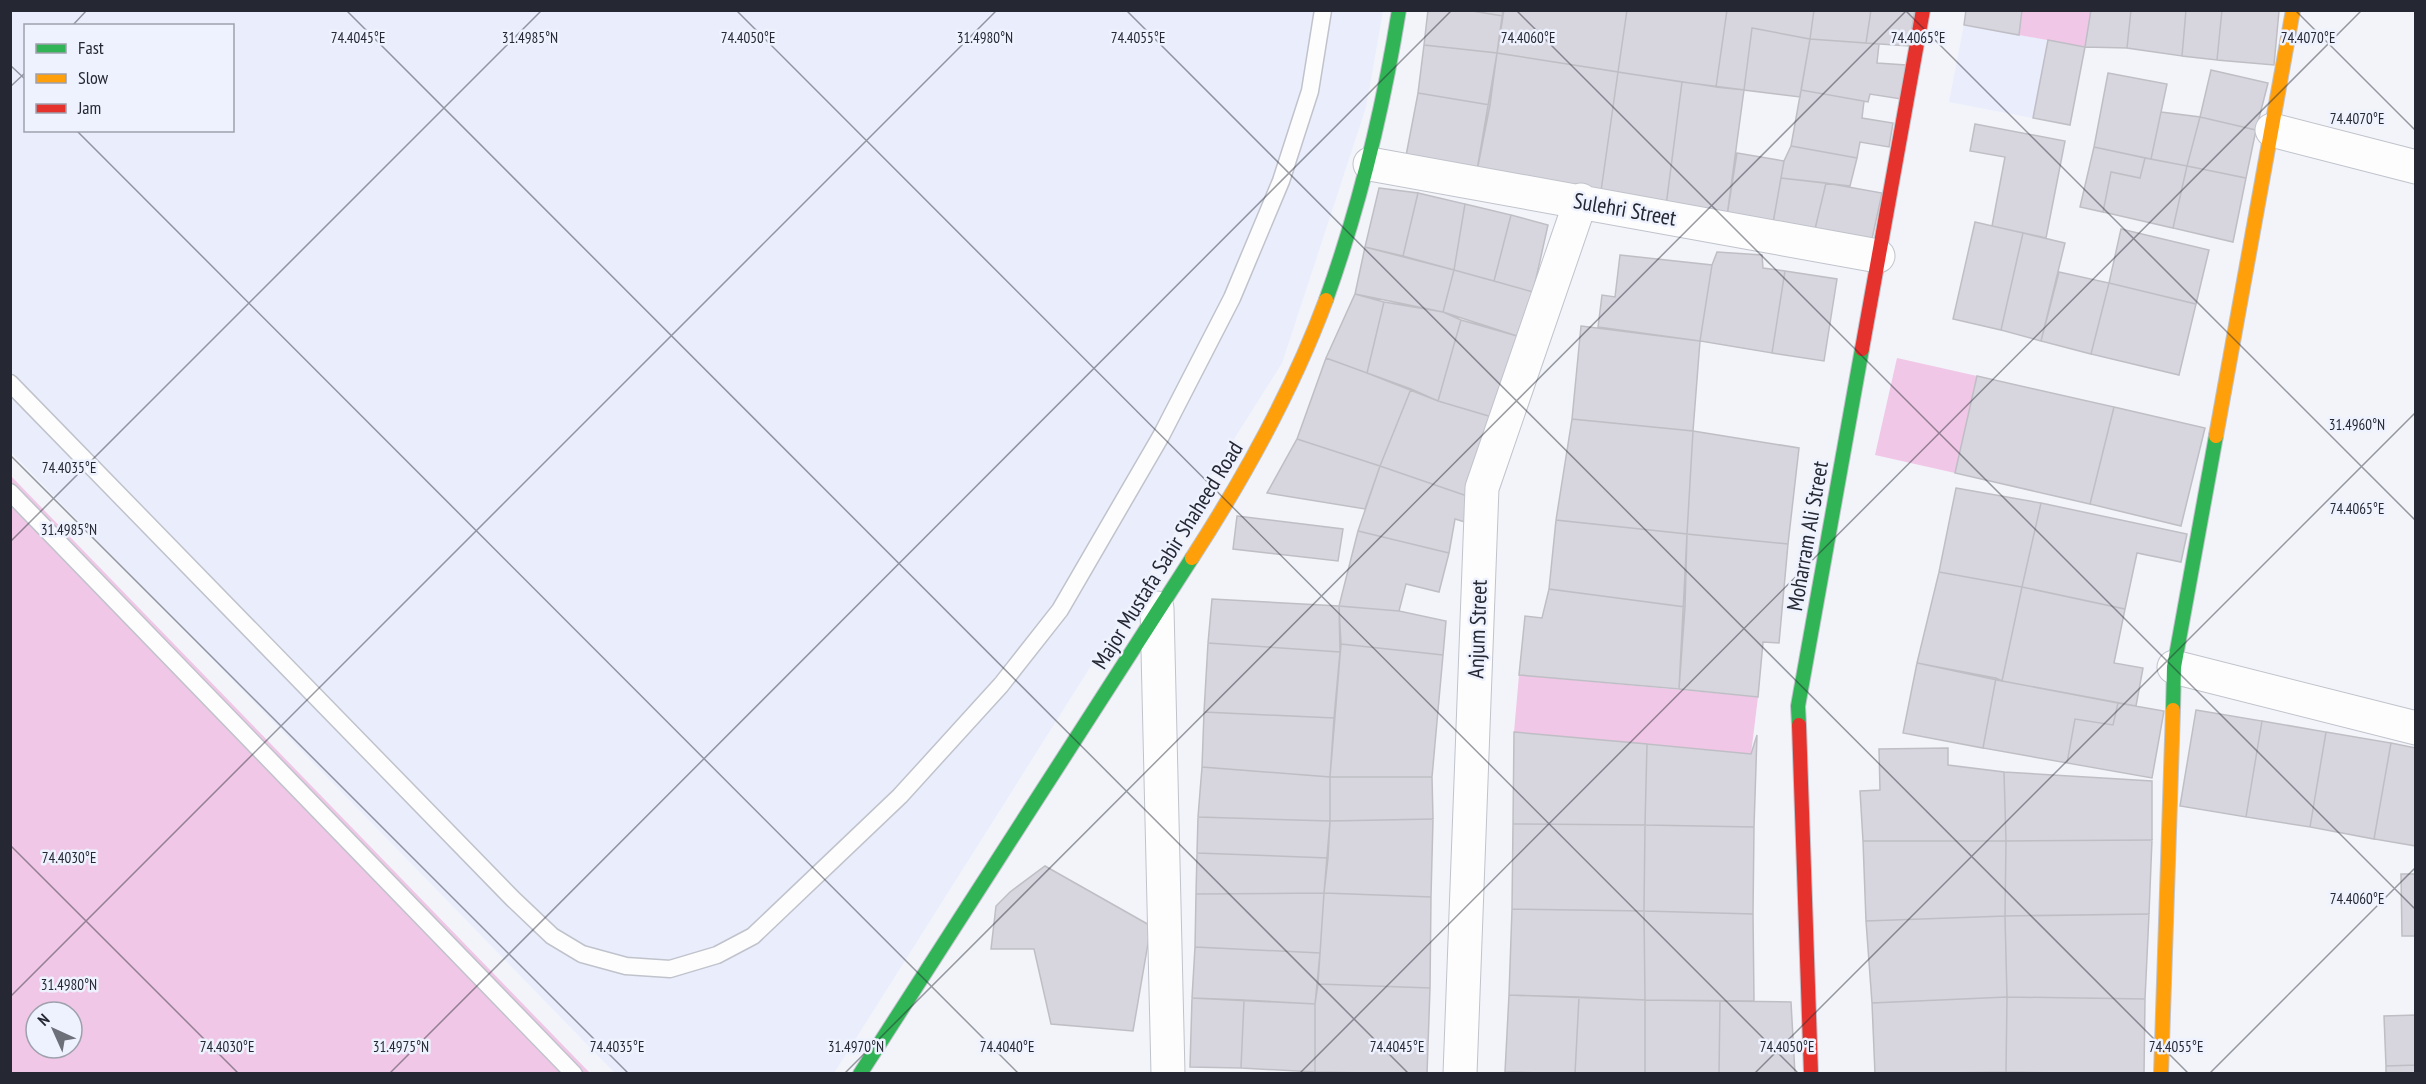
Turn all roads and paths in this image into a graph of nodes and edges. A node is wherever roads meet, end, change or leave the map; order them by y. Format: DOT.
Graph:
graph roads {
  1 [pos="1323,10"];
  2 [pos="1399,10"];
  3 [pos="1923,10"];
  4 [pos="2293,10"];
  5 [pos="2272,130"];
  6 [pos="1370,164"];
  7 [pos="2415,167"];
  8 [pos="1581,200"];
  9 [pos="1878,256"];
  10 [pos="10,383"];
  11 [pos="10,492"];
  12 [pos="1157,608"];
  13 [pos="2174,667"];
  14 [pos="2415,728"];
  15 [pos="574,1074"];
  16 [pos="860,1074"];
  17 [pos="1168,1074"];
  18 [pos="1460,1074"];
  19 [pos="1811,1074"];
  20 [pos="2161,1074"];
  1 -- 10 [label="lane"];
  2 -- 6 [label="street, Major Mustafa Sabir Shaheed Road"];
  3 -- 9 [label="street, Moharram Ali Street"];
  4 -- 5 [label="street"];
  5 -- 7 [label="street"];
  5 -- 13 [label="street"];
  6 -- 8 [label="street, Sulehri Street"];
  6 -- 12 [label="street, Major Mustafa Sabir Shaheed Road"];
  8 -- 9 [label="street, Sulehri Street"];
  8 -- 18 [label="street, Anjum Street"];
  9 -- 19 [label="street, Moharram Ali Street"];
  11 -- 15 [label="lane"];
  12 -- 16 [label="street, Major Mustafa Sabir Shaheed Road"];
  12 -- 17 [label="street"];
  13 -- 14 [label="street"];
  13 -- 20 [label="street"];
}
